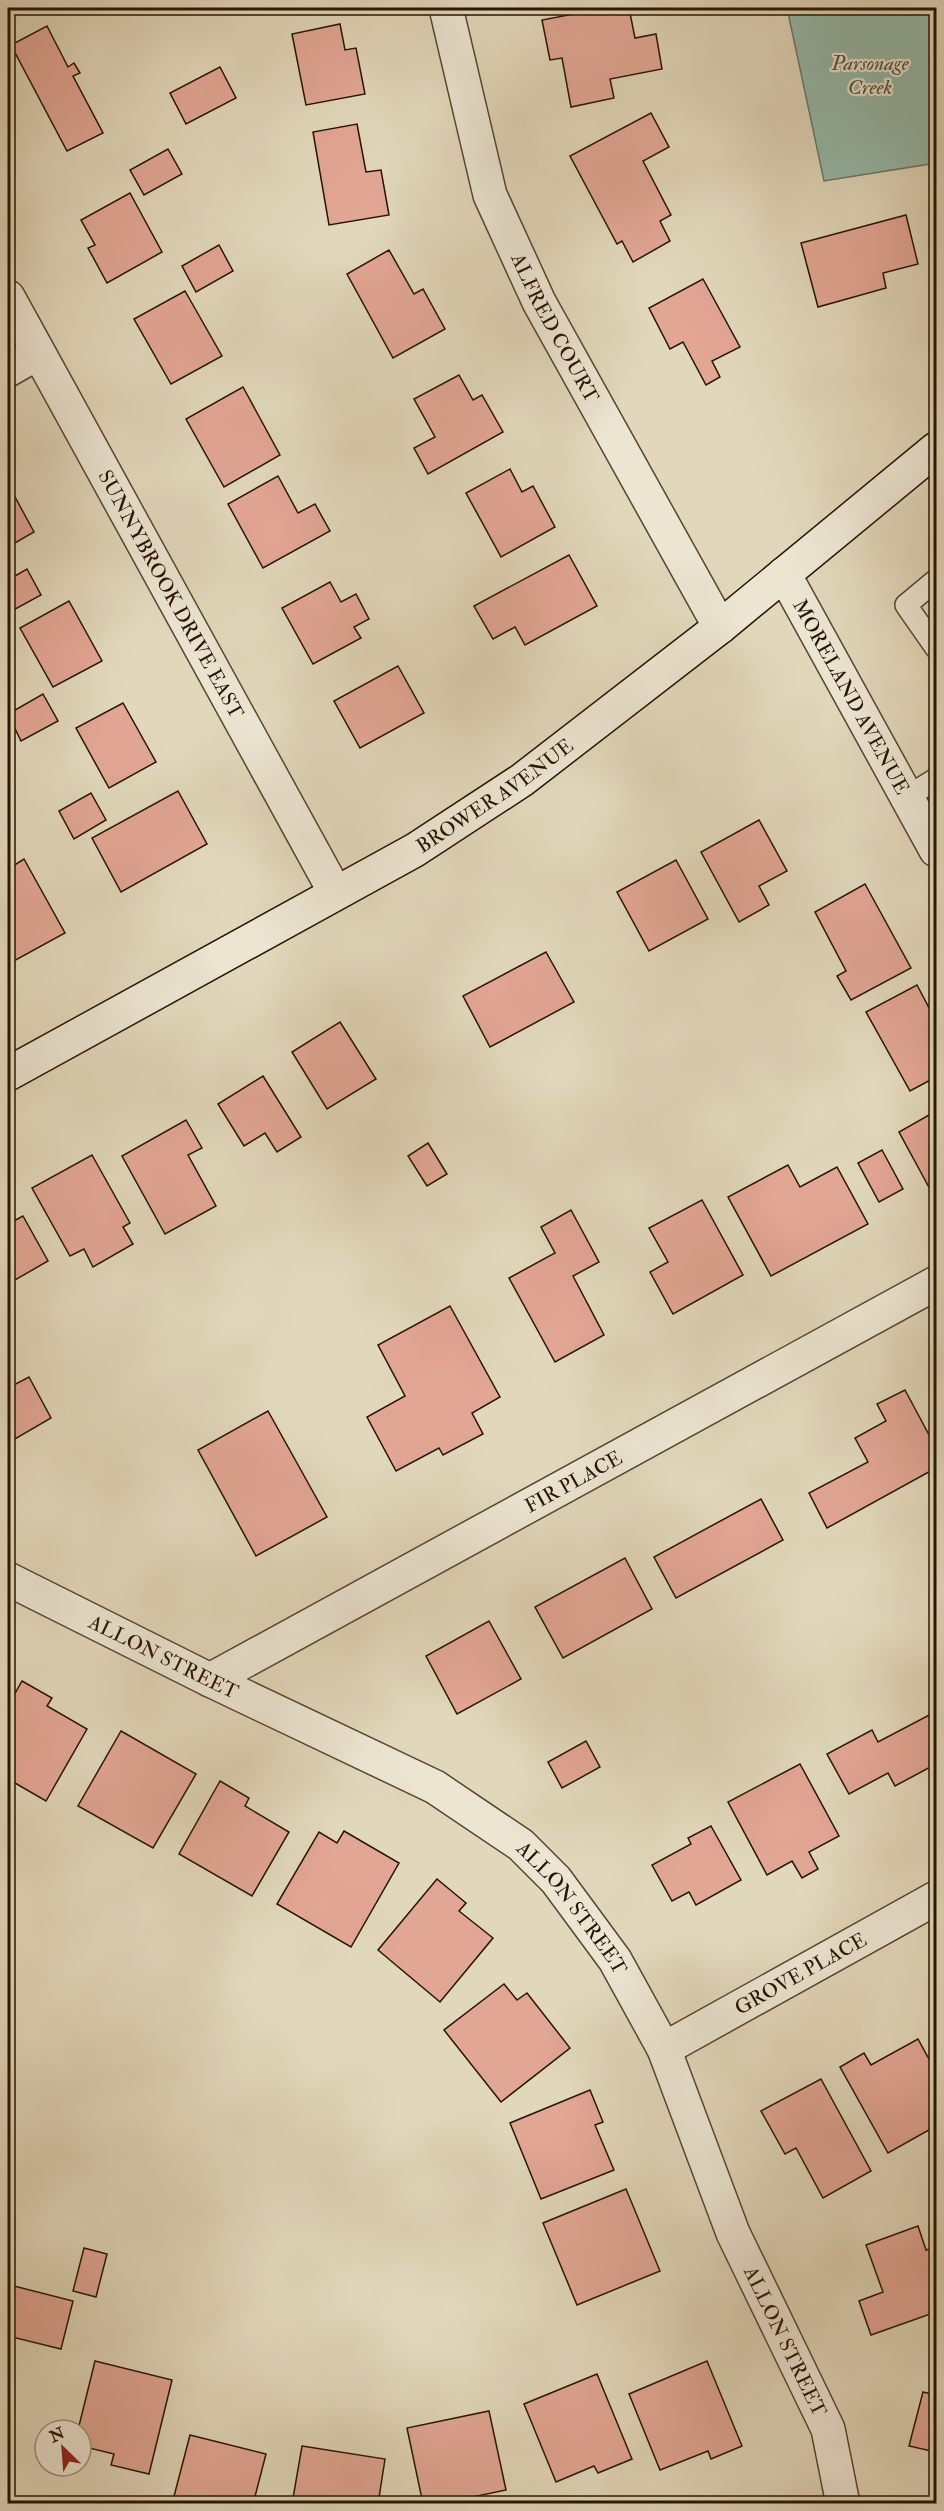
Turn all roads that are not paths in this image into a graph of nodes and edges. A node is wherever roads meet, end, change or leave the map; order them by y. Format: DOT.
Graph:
graph roads {
  1 [pos="446,8"];
  2 [pos="8,297"];
  3 [pos="38,353"];
  4 [pos="8,370"];
  5 [pos="936,449"];
  6 [pos="784,574"];
  7 [pos="936,580"];
  8 [pos="720,627"];
  9 [pos="936,648"];
  10 [pos="936,778"];
  11 [pos="907,797"];
  12 [pos="936,850"];
  13 [pos="335,892"];
  14 [pos="8,1074"];
  15 [pos="936,1283"];
  16 [pos="8,1579"];
  17 [pos="210,1680"];
  18 [pos="936,1898"];
  19 [pos="664,2049"];
  20 [pos="843,2504"];
  1 -- 8 [label="street, ALFRED COURT"];
  2 -- 3 [label="street, SUNNYBROOK DRIVE EAST"];
  3 -- 4 [label="street"];
  3 -- 13 [label="street, SUNNYBROOK DRIVE EAST"];
  5 -- 6 [label="street, BROWER AVENUE"];
  6 -- 8 [label="street, BROWER AVENUE"];
  6 -- 11 [label="street, MORELAND AVENUE"];
  7 -- 9 [label="lane"];
  8 -- 13 [label="street, BROWER AVENUE"];
  10 -- 11 [label="lane"];
  11 -- 12 [label="street, MORELAND AVENUE"];
  13 -- 14 [label="street, BROWER AVENUE"];
  15 -- 17 [label="street, FIR PLACE"];
  16 -- 17 [label="street, ALLON STREET"];
  17 -- 19 [label="street, ALLON STREET"];
  18 -- 19 [label="street, GROVE PLACE"];
  19 -- 20 [label="street, ALLON STREET"];
}
